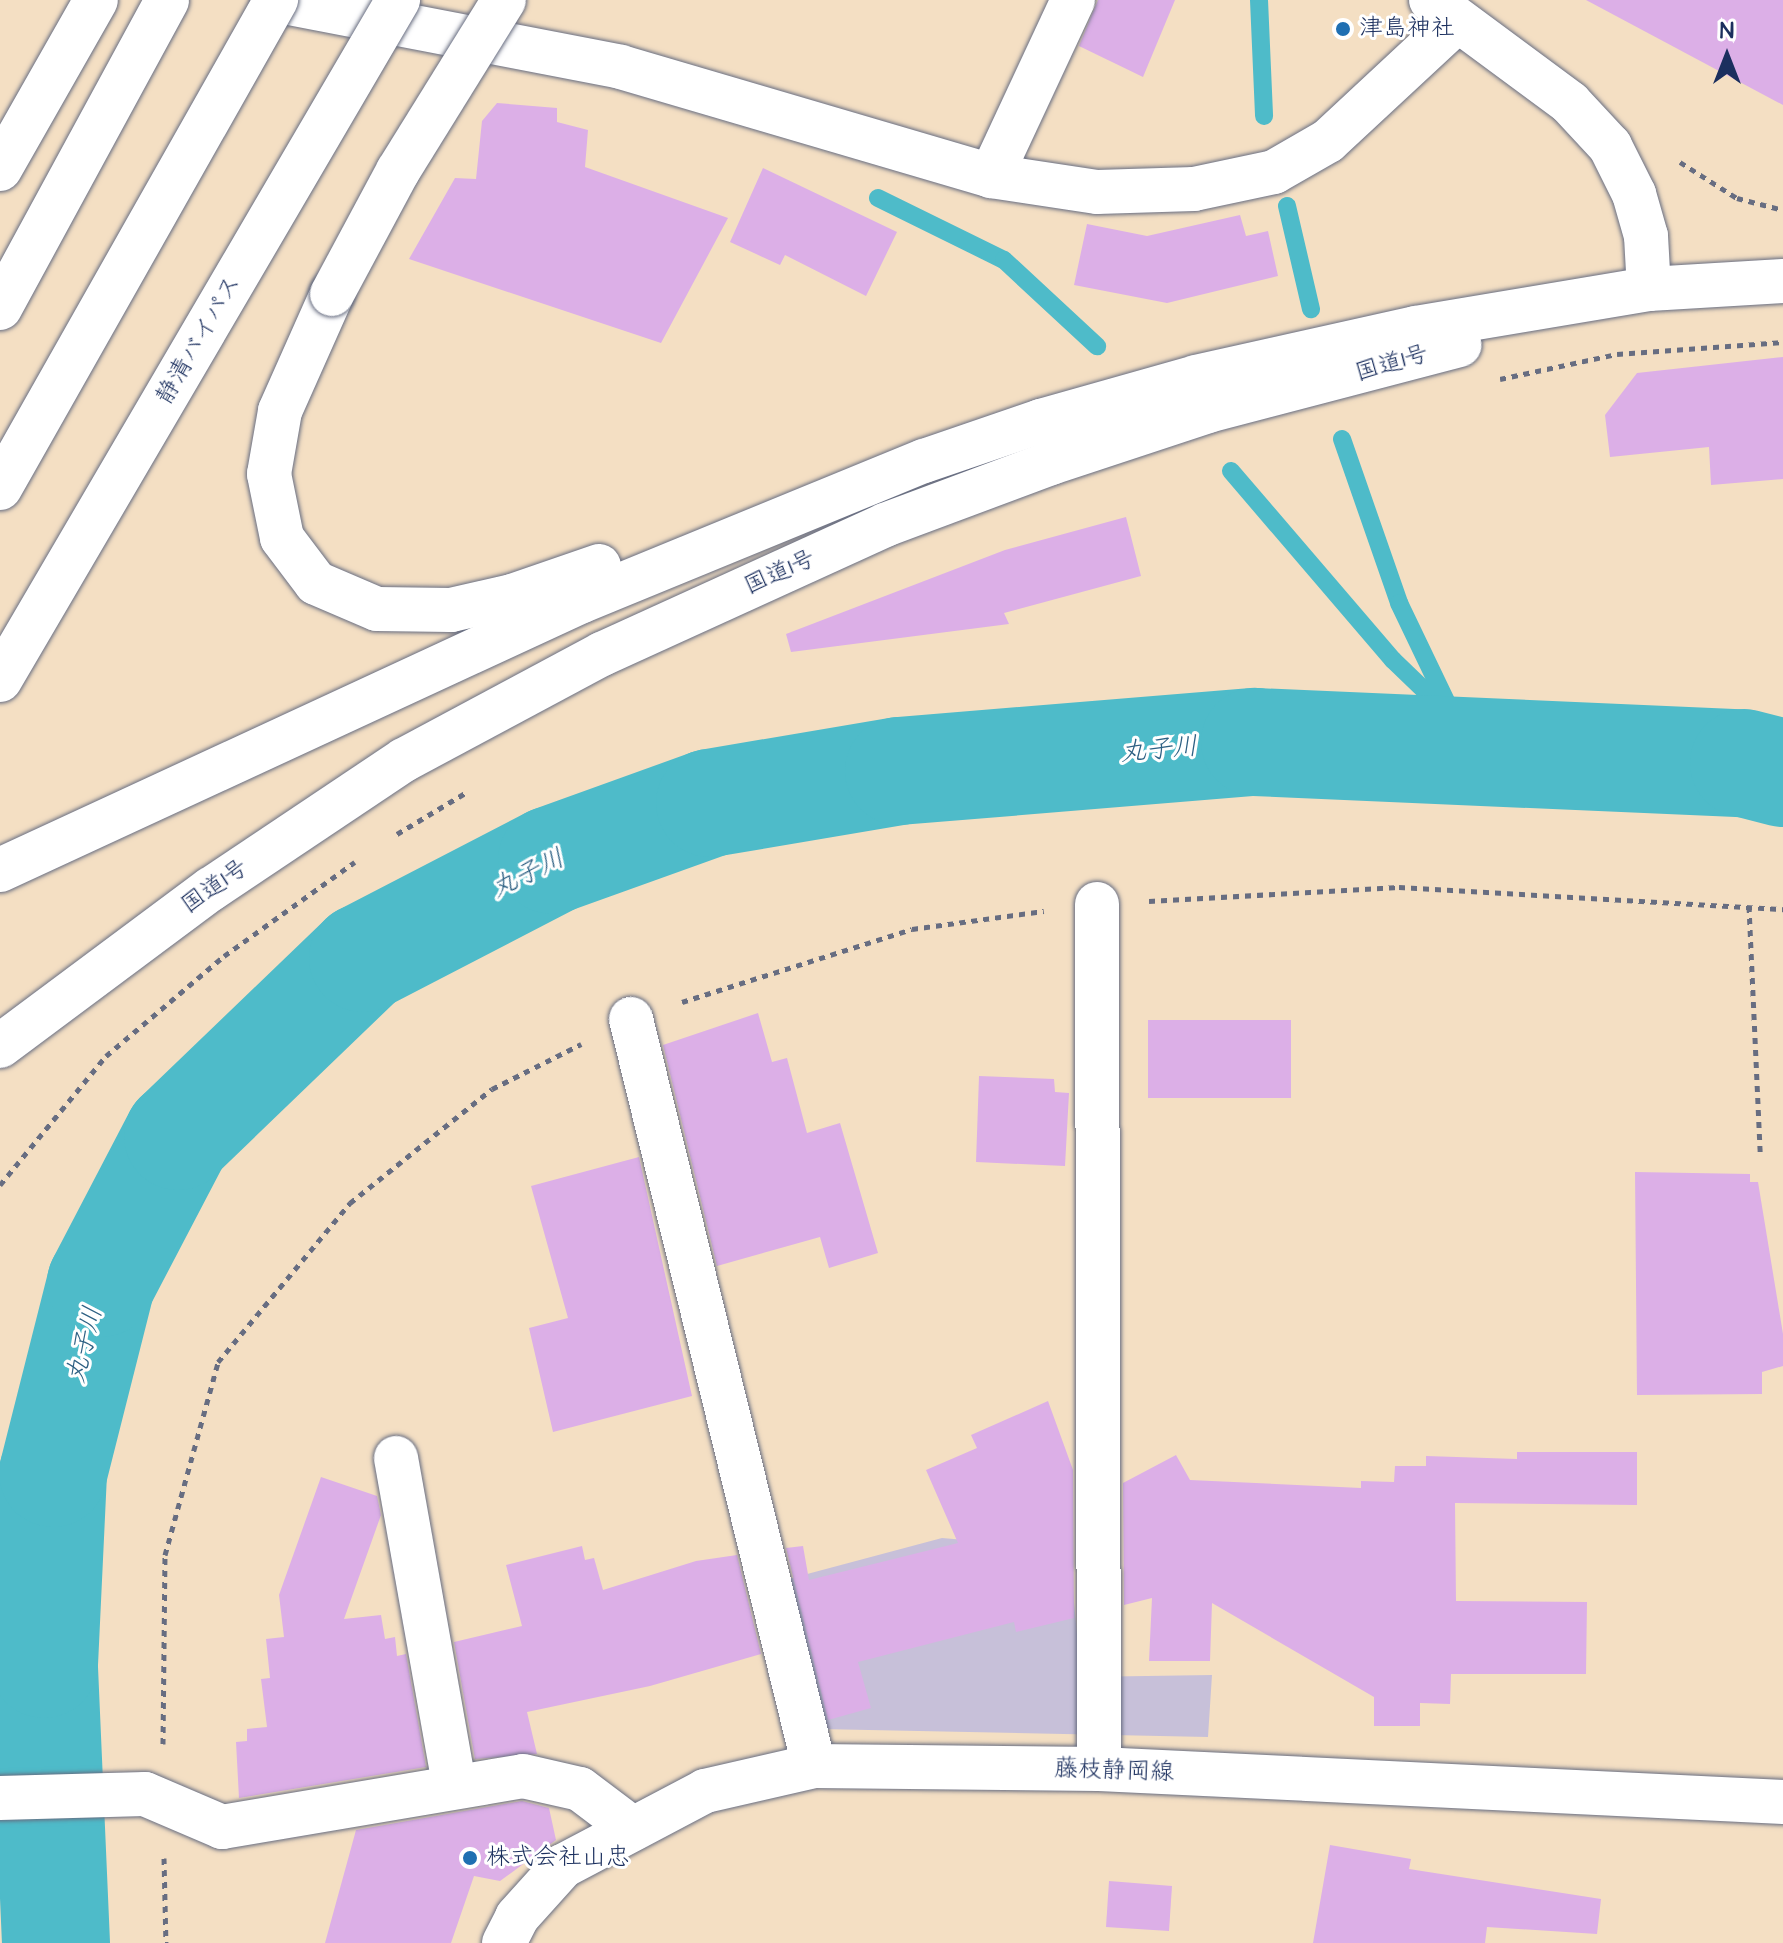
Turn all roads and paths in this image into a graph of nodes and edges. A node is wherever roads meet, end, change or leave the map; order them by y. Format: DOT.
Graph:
graph roads {
  1 [pos="96,0"];
  2 [pos="167,0"];
  3 [pos="275,0"];
  4 [pos="398,0"];
  5 [pos="504,0"];
  6 [pos="1073,0"];
  7 [pos="1444,10"];
  8 [pos="0,169"];
  9 [pos="991,176"];
  10 [pos="1783,281"];
  11 [pos="1649,289"];
  12 [pos="0,308"];
  13 [pos="1783,342"];
  14 [pos="1497,380"];
  15 [pos="0,488"];
  16 [pos="788,517"];
  17 [pos="0,680"];
  18 [pos="473,788"];
  19 [pos="392,837"];
  20 [pos="365,855"];
  21 [pos="0,870"];
  22 [pos="1097,904"];
  23 [pos="1749,906"];
  24 [pos="1783,909"];
  25 [pos="631,1019"];
  26 [pos="0,1046"];
  27 [pos="1760,1152"];
  28 [pos="0,1185"];
  29 [pos="396,1458"];
  30 [pos="814,1766"];
  31 [pos="1099,1769"];
  32 [pos="454,1784"];
  33 [pos="153,1797"];
  34 [pos="0,1798"];
  35 [pos="1783,1802"];
  36 [pos="633,1829"];
  37 [pos="166,1943"];
  38 [pos="504,1943"];
  1 -- 8 [label="main road"];
  2 -- 12 [label="main road"];
  3 -- 9 [label="main road"];
  3 -- 15 [label="main road, bridge"];
  4 -- 17 [label="main road, 静清バイパス, bridge"];
  5 -- 16 [label="main road, bridge"];
  6 -- 9 [label="main road"];
  7 -- 9 [label="main road"];
  7 -- 11 [label="main road"];
  10 -- 11 [label="main road, 国道1号"];
  11 -- 16 [label="main road, 国道1号"];
  11 -- 26 [label="main road, 国道1号"];
  13 -- 14 [label="path"];
  16 -- 21 [label="main road, 国道1号"];
  18 -- 19 [label="path"];
  20 -- 28 [label="path"];
  22 -- 23 [label="path"];
  22 -- 25 [label="path"];
  22 -- 31 [label="main road"];
  23 -- 24 [label="path"];
  23 -- 27 [label="path"];
  25 -- 30 [label="main road"];
  25 -- 33 [label="path"];
  29 -- 32 [label="main road"];
  30 -- 31 [label="main road, 藤枝静岡線"];
  30 -- 36 [label="main road, 藤枝静岡線"];
  31 -- 35 [label="main road, 藤枝静岡線"];
  32 -- 33 [label="main road"];
  32 -- 36 [label="main road"];
  33 -- 34 [label="main road"];
  33 -- 37 [label="path"];
  36 -- 38 [label="main road, 藤枝静岡線"];
}
